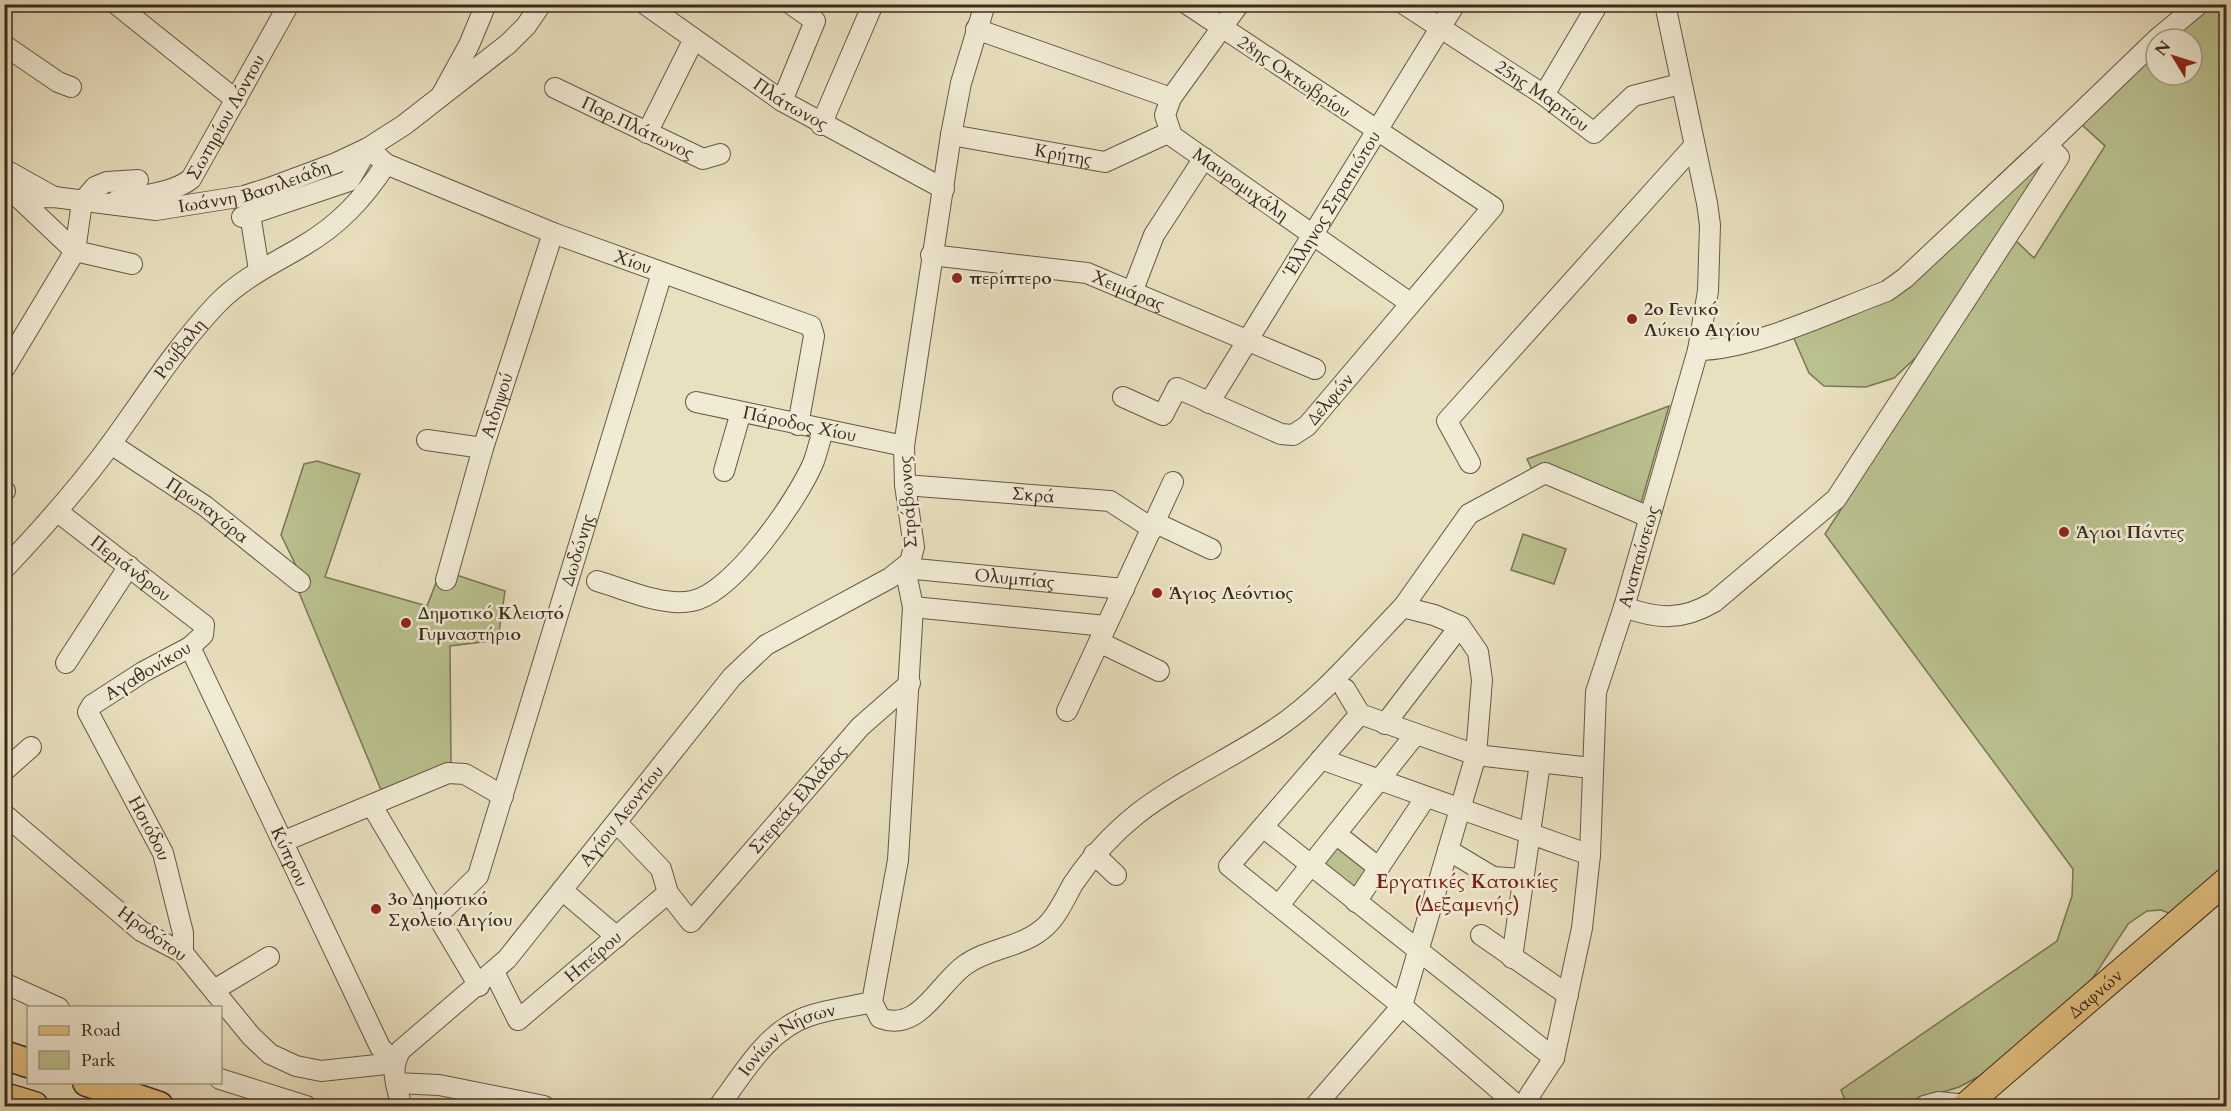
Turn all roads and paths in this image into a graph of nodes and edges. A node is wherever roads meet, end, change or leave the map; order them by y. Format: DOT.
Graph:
graph roads {
  1 [pos="116,4"];
  2 [pos="289,4"];
  3 [pos="486,4"];
  4 [pos="541,4"];
  5 [pos="645,4"];
  6 [pos="791,4"];
  7 [pos="873,4"];
  8 [pos="985,4"];
  9 [pos="1187,4"];
  10 [pos="1239,4"];
  11 [pos="1404,4"];
  12 [pos="1455,4"];
  13 [pos="1598,4"];
  14 [pos="1665,4"];
  15 [pos="2199,4"];
  16 [pos="2171,27"];
  17 [pos="1441,28"];
  18 [pos="976,29"];
  19 [pos="1222,29"];
  20 [pos="693,41"];
  21 [pos="4,45"];
  22 [pos="2144,51"];
  23 [pos="1680,84"];
  24 [pos="71,87"];
  25 [pos="555,88"];
  26 [pos="1544,95"];
  27 [pos="1171,98"];
  28 [pos="236,100"];
  29 [pos="437,101"];
  30 [pos="782,101"];
  31 [pos="821,125"];
  32 [pos="1168,128"];
  33 [pos="1376,131"];
  34 [pos="647,133"];
  35 [pos="951,135"];
  36 [pos="2047,145"];
  37 [pos="1694,146"];
  38 [pos="368,148"];
  39 [pos="720,154"];
  40 [pos="1204,158"];
  41 [pos="387,164"];
  42 [pos="4,169"];
  43 [pos="138,180"];
  44 [pos="944,189"];
  45 [pos="12,194"];
  46 [pos="54,197"];
  47 [pos="82,202"];
  48 [pos="103,204"];
  49 [pos="1492,207"];
  50 [pos="553,233"];
  51 [pos="1312,235"];
  52 [pos="75,251"];
  53 [pos="931,255"];
  54 [pos="132,264"];
  55 [pos="259,270"];
  56 [pos="662,273"];
  57 [pos="1133,290"];
  58 [pos="1410,303"];
  59 [pos="1248,340"];
  60 [pos="1698,350"];
  61 [pos="4,369"];
  62 [pos="1315,369"];
  63 [pos="1123,397"];
  64 [pos="696,402"];
  65 [pos="1209,402"];
  66 [pos="741,412"];
  67 [pos="798,425"];
  68 [pos="823,430"];
  69 [pos="427,440"];
  70 [pos="111,444"];
  71 [pos="904,446"];
  72 [pos="483,448"];
  73 [pos="1470,464"];
  74 [pos="724,471"];
  75 [pos="1173,482"];
  76 [pos="905,485"];
  77 [pos="58,512"];
  78 [pos="1649,517"];
  79 [pos="1154,526"];
  80 [pos="1210,549"];
  81 [pos="129,566"];
  82 [pos="905,568"];
  83 [pos="4,569"];
  84 [pos="446,580"];
  85 [pos="597,580"];
  86 [pos="300,582"];
  87 [pos="1124,589"];
  88 [pos="913,607"];
  89 [pos="1403,607"];
  90 [pos="1623,607"];
  91 [pos="204,625"];
  92 [pos="1460,626"];
  93 [pos="1103,634"];
  94 [pos="190,647"];
  95 [pos="66,663"];
  96 [pos="1159,671"];
  97 [pos="910,683"];
  98 [pos="1345,689"];
  99 [pos="1067,711"];
  100 [pos="88,714"];
  101 [pos="1360,714"];
  102 [pos="1385,724"];
  103 [pos="1415,735"];
  104 [pos="31,747"];
  105 [pos="1476,755"];
  106 [pos="1322,759"];
  107 [pos="1540,763"];
  108 [pos="1591,768"];
  109 [pos="4,771"];
  110 [pos="1379,780"];
  111 [pos="503,796"];
  112 [pos="1426,797"];
  113 [pos="372,806"];
  114 [pos="1460,809"];
  115 [pos="4,814"];
  116 [pos="617,823"];
  117 [pos="1263,827"];
  118 [pos="1336,834"];
  119 [pos="1528,834"];
  120 [pos="282,842"];
  121 [pos="1448,850"];
  122 [pos="1094,854"];
  123 [pos="1590,855"];
  124 [pos="1311,866"];
  125 [pos="1378,868"];
  126 [pos="1116,875"];
  127 [pos="1522,879"];
  128 [pos="2226,881"];
  129 [pos="562,890"];
  130 [pos="668,893"];
  131 [pos="1356,902"];
  132 [pos="1279,905"];
  133 [pos="437,916"];
  134 [pos="1481,935"];
  135 [pos="617,937"];
  136 [pos="1419,950"];
  137 [pos="183,953"];
  138 [pos="269,957"];
  139 [pos="1512,957"];
  140 [pos="494,972"];
  141 [pos="4,982"];
  142 [pos="478,986"];
  143 [pos="214,990"];
  144 [pos="1568,995"];
  145 [pos="872,1002"];
  146 [pos="55,1006"];
  147 [pos="1402,1006"];
  148 [pos="4,1055"];
  149 [pos="1554,1058"];
  150 [pos="27,1063"];
  151 [pos="395,1063"];
  152 [pos="222,1080"];
  153 [pos="90,1084"];
  154 [pos="398,1093"];
  155 [pos="4,1097"];
  156 [pos="1966,1106"];
  157 [pos="34,1107"];
  158 [pos="159,1107"];
  159 [pos="306,1107"];
  160 [pos="417,1107"];
  161 [pos="544,1107"];
  162 [pos="719,1107"];
  163 [pos="1315,1107"];
  164 [pos="1518,1107"];
  165 [pos="1531,1107"];
  166 [pos="1924,1107"];
  1 -- 28 [label="street"];
  2 -- 28 [label="street, Σωτηρίου Λόντου"];
  3 -- 29 [label="street"];
  4 -- 29 [label="street, Ιωάννη Βασιλειάδη"];
  5 -- 20 [label="street, Πλάτωνος"];
  6 -- 30 [label="street"];
  7 -- 31 [label="street"];
  8 -- 18 [label="street, Στράβωνος"];
  9 -- 19 [label="street, 28ης Οκτωβρίου"];
  10 -- 19 [label="street"];
  11 -- 17 [label="street, 25ης Μαρτίου"];
  12 -- 17 [label="street, Έλληνος Στρατιώτου"];
  13 -- 26 [label="street"];
  14 -- 23 [label="street, Αναπαύσεως"];
  15 -- 16 [label="street"];
  17 -- 26 [label="street, 25ης Μαρτίου"];
  17 -- 33 [label="street, Έλληνος Στρατιώτου"];
  18 -- 27 [label="street"];
  18 -- 35 [label="street, Στράβωνος"];
  19 -- 27 [label="street"];
  19 -- 33 [label="street, 28ης Οκτωβρίου"];
  20 -- 30 [label="street, Πλάτωνος"];
  20 -- 34 [label="street"];
  21 -- 24 [label="street"];
  22 -- 36 [label="street"];
  23 -- 26 [label="street, 25ης Μαρτίου"];
  23 -- 37 [label="street, Αναπαύσεως"];
  25 -- 34 [label="street, Παρ.Πλάτωνος"];
  27 -- 32 [label="street"];
  28 -- 48 [label="street, Σωτηρίου Λόντου"];
  29 -- 38 [label="street, Ιωάννη Βασιλειάδη"];
  30 -- 31 [label="street, Πλάτωνος"];
  31 -- 44 [label="street, Πλάτωνος"];
  32 -- 35 [label="street, Κρήτης"];
  32 -- 40 [label="street, Μαυρομιχάλη"];
  33 -- 49 [label="street, 28ης Οκτωβρίου"];
  33 -- 51 [label="street, Έλληνος Στρατιώτου"];
  34 -- 39 [label="street, Παρ.Πλάτωνος"];
  35 -- 44 [label="street, Στράβωνος"];
  36 -- 60 [label="street"];
  36 -- 90 [label="street"];
  37 -- 60 [label="street, Αναπαύσεως"];
  37 -- 73 [label="street"];
  38 -- 41 [label="street, Χίου"];
  38 -- 48 [label="street, Ιωάννη Βασιλειάδη"];
  38 -- 55 [label="street"];
  40 -- 51 [label="street, Μαυρομιχάλη"];
  40 -- 57 [label="street"];
  41 -- 50 [label="street, Χίου"];
  41 -- 55 [label="street, Ρούβαλη"];
  42 -- 46 [label="street, Ιωάννη Βασιλειάδη"];
  43 -- 47 [label="street"];
  44 -- 53 [label="street, Στράβωνος"];
  45 -- 46 [label="street, Ιωάννη Βασιλειάδη"];
  45 -- 52 [label="street"];
  46 -- 47 [label="street, Ιωάννη Βασιλειάδη"];
  47 -- 48 [label="street, Ιωάννη Βασιλειάδη"];
  47 -- 52 [label="street"];
  49 -- 58 [label="street, Δελφών"];
  50 -- 56 [label="street, Χίου"];
  50 -- 72 [label="street, Αιδηψού"];
  51 -- 58 [label="street, Μαυρομιχάλη"];
  51 -- 59 [label="street, Έλληνος Στρατιώτου"];
  52 -- 54 [label="street"];
  52 -- 61 [label="street"];
  53 -- 57 [label="street, Χειμάρας"];
  53 -- 71 [label="street, Στράβωνος"];
  55 -- 70 [label="street, Ρούβαλη"];
  56 -- 67 [label="street, Χίου"];
  56 -- 111 [label="street, Δωδώνης"];
  57 -- 59 [label="street, Χειμάρας"];
  58 -- 65 [label="street, Δελφών"];
  59 -- 62 [label="street, Χειμάρας"];
  59 -- 65 [label="street, Έλληνος Στρατιώτου"];
  60 -- 78 [label="street, Αναπαύσεως"];
  63 -- 65 [label="street, Δελφών"];
  64 -- 66 [label="street, Πάροδος Χίου"];
  66 -- 67 [label="street, Πάροδος Χίου"];
  66 -- 74 [label="street"];
  67 -- 68 [label="street, Πάροδος Χίου"];
  68 -- 71 [label="street, Πάροδος Χίου"];
  68 -- 85 [label="street"];
  69 -- 72 [label="street"];
  70 -- 77 [label="street, Ρούβαλη"];
  70 -- 86 [label="street, Πρωταγόρα"];
  71 -- 76 [label="street, Στράβωνος"];
  72 -- 84 [label="street, Αιδηψού"];
  75 -- 79 [label="street"];
  76 -- 79 [label="street, Σκρά"];
  76 -- 82 [label="street, Στράβωνος"];
  77 -- 81 [label="street, Περιάνδρου"];
  77 -- 83 [label="street, Ρούβαλη"];
  78 -- 89 [label="street"];
  78 -- 90 [label="street, Αναπαύσεως"];
  79 -- 80 [label="street, Σκρά"];
  79 -- 87 [label="street"];
  81 -- 91 [label="street, Περιάνδρου"];
  81 -- 95 [label="street"];
  82 -- 87 [label="street, Ολυμπίας"];
  82 -- 88 [label="street, Στράβωνος"];
  82 -- 116 [label="street, Αγίου Λεοντίου"];
  87 -- 93 [label="street"];
  88 -- 93 [label="street"];
  88 -- 97 [label="street, Στράβωνος"];
  89 -- 92 [label="street"];
  89 -- 122 [label="street"];
  90 -- 108 [label="street, Αναπαύσεως"];
  91 -- 94 [label="street, Αγαθονίκου"];
  92 -- 102 [label="street"];
  92 -- 105 [label="street"];
  93 -- 96 [label="street"];
  93 -- 99 [label="street"];
  94 -- 100 [label="street, Αγαθονίκου"];
  94 -- 120 [label="street, Κύπρου"];
  97 -- 130 [label="street, Στερεάς Ελλάδος"];
  97 -- 145 [label="street, Στράβωνος"];
  98 -- 101 [label="street"];
  100 -- 137 [label="street, Ησιόδου"];
  101 -- 102 [label="street"];
  101 -- 106 [label="street"];
  102 -- 103 [label="street"];
  103 -- 105 [label="street"];
  103 -- 110 [label="street"];
  104 -- 109 [label="street"];
  105 -- 107 [label="street"];
  105 -- 114 [label="street"];
  106 -- 110 [label="street"];
  106 -- 117 [label="street"];
  107 -- 108 [label="street"];
  107 -- 119 [label="street"];
  108 -- 123 [label="street, Αναπαύσεως"];
  110 -- 112 [label="street"];
  110 -- 118 [label="street"];
  111 -- 113 [label="street"];
  111 -- 133 [label="street, Δωδώνης"];
  112 -- 114 [label="street"];
  112 -- 125 [label="street"];
  113 -- 120 [label="street"];
  113 -- 133 [label="street"];
  114 -- 119 [label="street"];
  114 -- 121 [label="street"];
  115 -- 137 [label="street, Ηροδότου"];
  116 -- 129 [label="street, Αγίου Λεοντίου"];
  116 -- 130 [label="street"];
  117 -- 124 [label="street"];
  117 -- 132 [label="street"];
  118 -- 124 [label="street"];
  118 -- 125 [label="street"];
  119 -- 123 [label="street"];
  119 -- 127 [label="street"];
  120 -- 151 [label="street, Κύπρου"];
  121 -- 127 [label="street"];
  121 -- 136 [label="street"];
  122 -- 126 [label="street"];
  122 -- 145 [label="street"];
  123 -- 144 [label="street, Αναπαύσεως"];
  124 -- 131 [label="street"];
  124 -- 132 [label="street"];
  125 -- 131 [label="street"];
  127 -- 139 [label="street"];
  128 -- 156 [label="main road, Δαφνών"];
  129 -- 135 [label="street"];
  129 -- 140 [label="street, Αγίου Λεοντίου"];
  130 -- 135 [label="street, Ηπείρου"];
  131 -- 136 [label="street"];
  132 -- 147 [label="street"];
  133 -- 142 [label="street"];
  134 -- 139 [label="street"];
  135 -- 140 [label="street, Ηπείρου"];
  136 -- 147 [label="street"];
  136 -- 149 [label="street"];
  137 -- 143 [label="street, Ηροδότου"];
  138 -- 143 [label="street"];
  139 -- 144 [label="street"];
  140 -- 142 [label="street, Αγίου Λεοντίου"];
  141 -- 146 [label="street"];
  142 -- 151 [label="street, Αγίου Λεοντίου"];
  143 -- 151 [label="street, Ηροδότου"];
  144 -- 149 [label="street, Αναπαύσεως"];
  145 -- 162 [label="street, Ιονίων Νήσων"];
  147 -- 163 [label="street"];
  147 -- 164 [label="street"];
  148 -- 150 [label="highway"];
  149 -- 165 [label="street, Αναπαύσεως"];
  151 -- 154 [label="street"];
  152 -- 159 [label="street"];
  153 -- 158 [label="highway"];
  154 -- 160 [label="street"];
  154 -- 161 [label="street"];
  155 -- 157 [label="highway"];
  156 -- 166 [label="street"];
}
